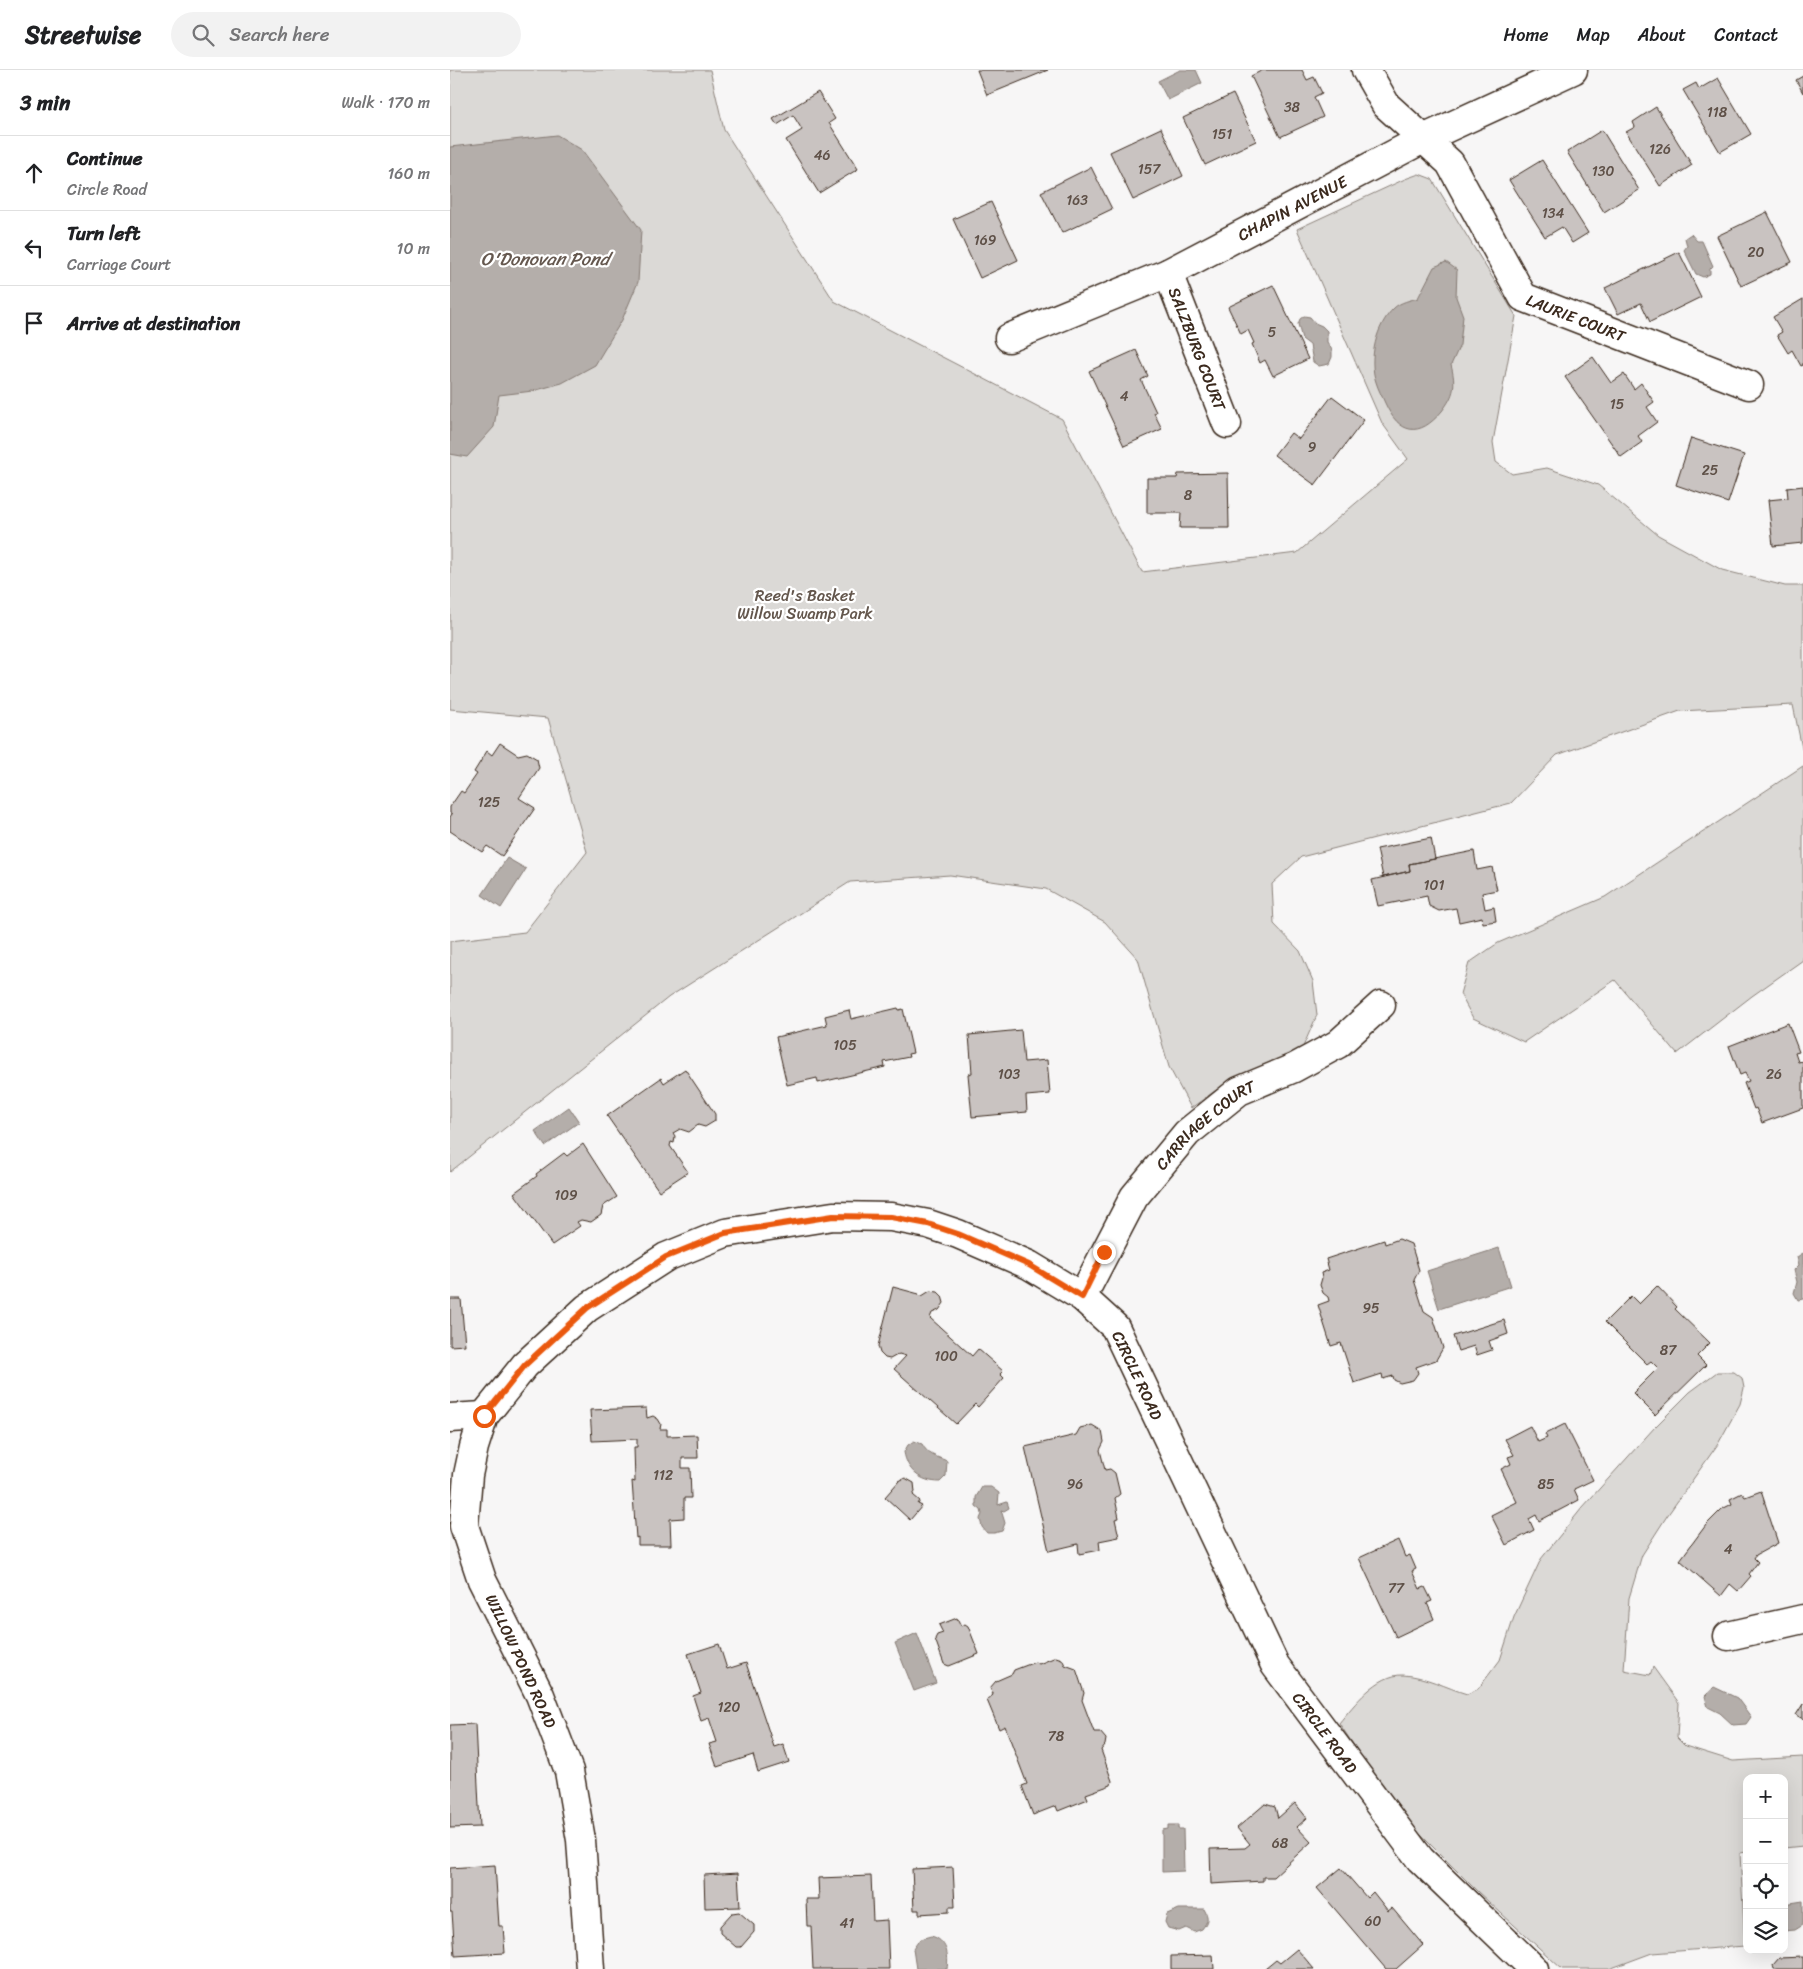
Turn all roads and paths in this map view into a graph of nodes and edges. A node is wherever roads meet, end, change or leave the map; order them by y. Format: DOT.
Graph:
graph roads {
  1 [pos="1366,70"];
  2 [pos="1573,70"];
  3 [pos="1423,139"];
  4 [pos="1168,273"];
  5 [pos="1009,338"];
  6 [pos="1749,386"];
  7 [pos="1227,424"];
  8 [pos="1380,1005"];
  9 [pos="1082,1297"];
  10 [pos="484,1416"];
  11 [pos="450,1418"];
  12 [pos="1803,1619"];
  13 [pos="1728,1636"];
  14 [pos="590,1969"];
  15 [pos="1534,1969"];
  1 -- 3 [label="street, LAURIE COURT"];
  2 -- 3 [label="street, CHAPIN AVENUE"];
  3 -- 4 [label="street, CHAPIN AVENUE"];
  3 -- 6 [label="street, LAURIE COURT"];
  4 -- 5 [label="street, CHAPIN AVENUE"];
  4 -- 7 [label="street, SALZBURG COURT"];
  8 -- 9 [label="street, CARRIAGE COURT"];
  9 -- 10 [label="street, CIRCLE ROAD"];
  9 -- 15 [label="street, CIRCLE ROAD"];
  10 -- 11 [label="street"];
  10 -- 14 [label="street, WILLOW POND ROAD"];
  12 -- 13 [label="street"];
}
